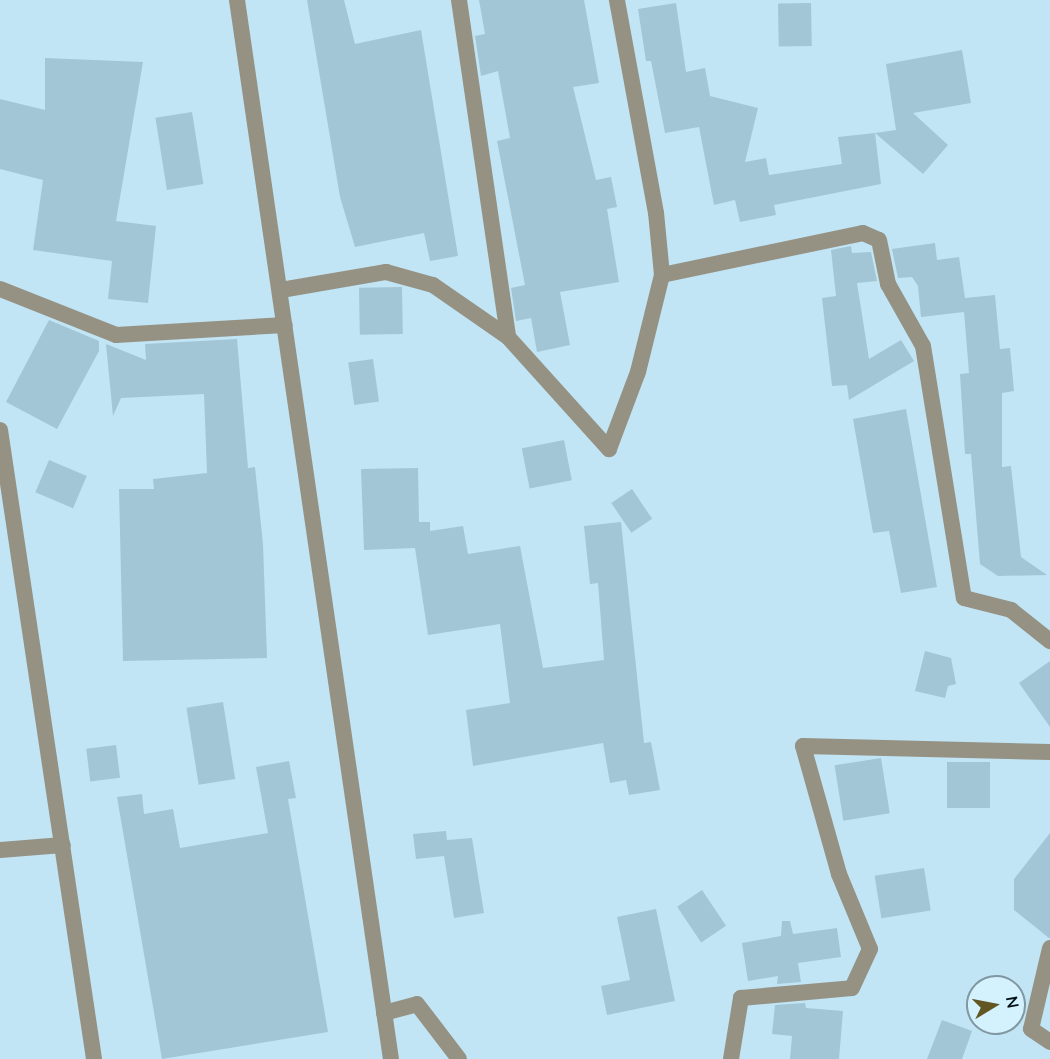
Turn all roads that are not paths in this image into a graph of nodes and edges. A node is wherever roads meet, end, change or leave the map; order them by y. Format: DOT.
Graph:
graph roads {
  1 [pos="237,0"];
  2 [pos="459,0"];
  3 [pos="617,0"];
  4 [pos="662,275"];
  5 [pos="0,289"];
  6 [pos="281,290"];
  7 [pos="285,326"];
  8 [pos="508,337"];
  9 [pos="0,430"];
  10 [pos="1050,641"];
  11 [pos="1050,752"];
  12 [pos="63,845"];
  13 [pos="0,850"];
  14 [pos="1050,948"];
  15 [pos="384,1013"];
  16 [pos="1050,1042"];
  17 [pos="94,1059"];
  18 [pos="391,1059"];
  19 [pos="459,1059"];
  20 [pos="731,1059"];
  1 -- 6 [label="street"];
  2 -- 8 [label="street"];
  3 -- 4 [label="street"];
  4 -- 8 [label="street"];
  4 -- 10 [label="street"];
  5 -- 7 [label="street"];
  6 -- 7 [label="street"];
  6 -- 8 [label="street"];
  7 -- 15 [label="street"];
  9 -- 12 [label="street"];
  11 -- 20 [label="street"];
  12 -- 13 [label="street"];
  12 -- 17 [label="street"];
  14 -- 16 [label="street"];
  15 -- 18 [label="street"];
  15 -- 19 [label="street"];
}
